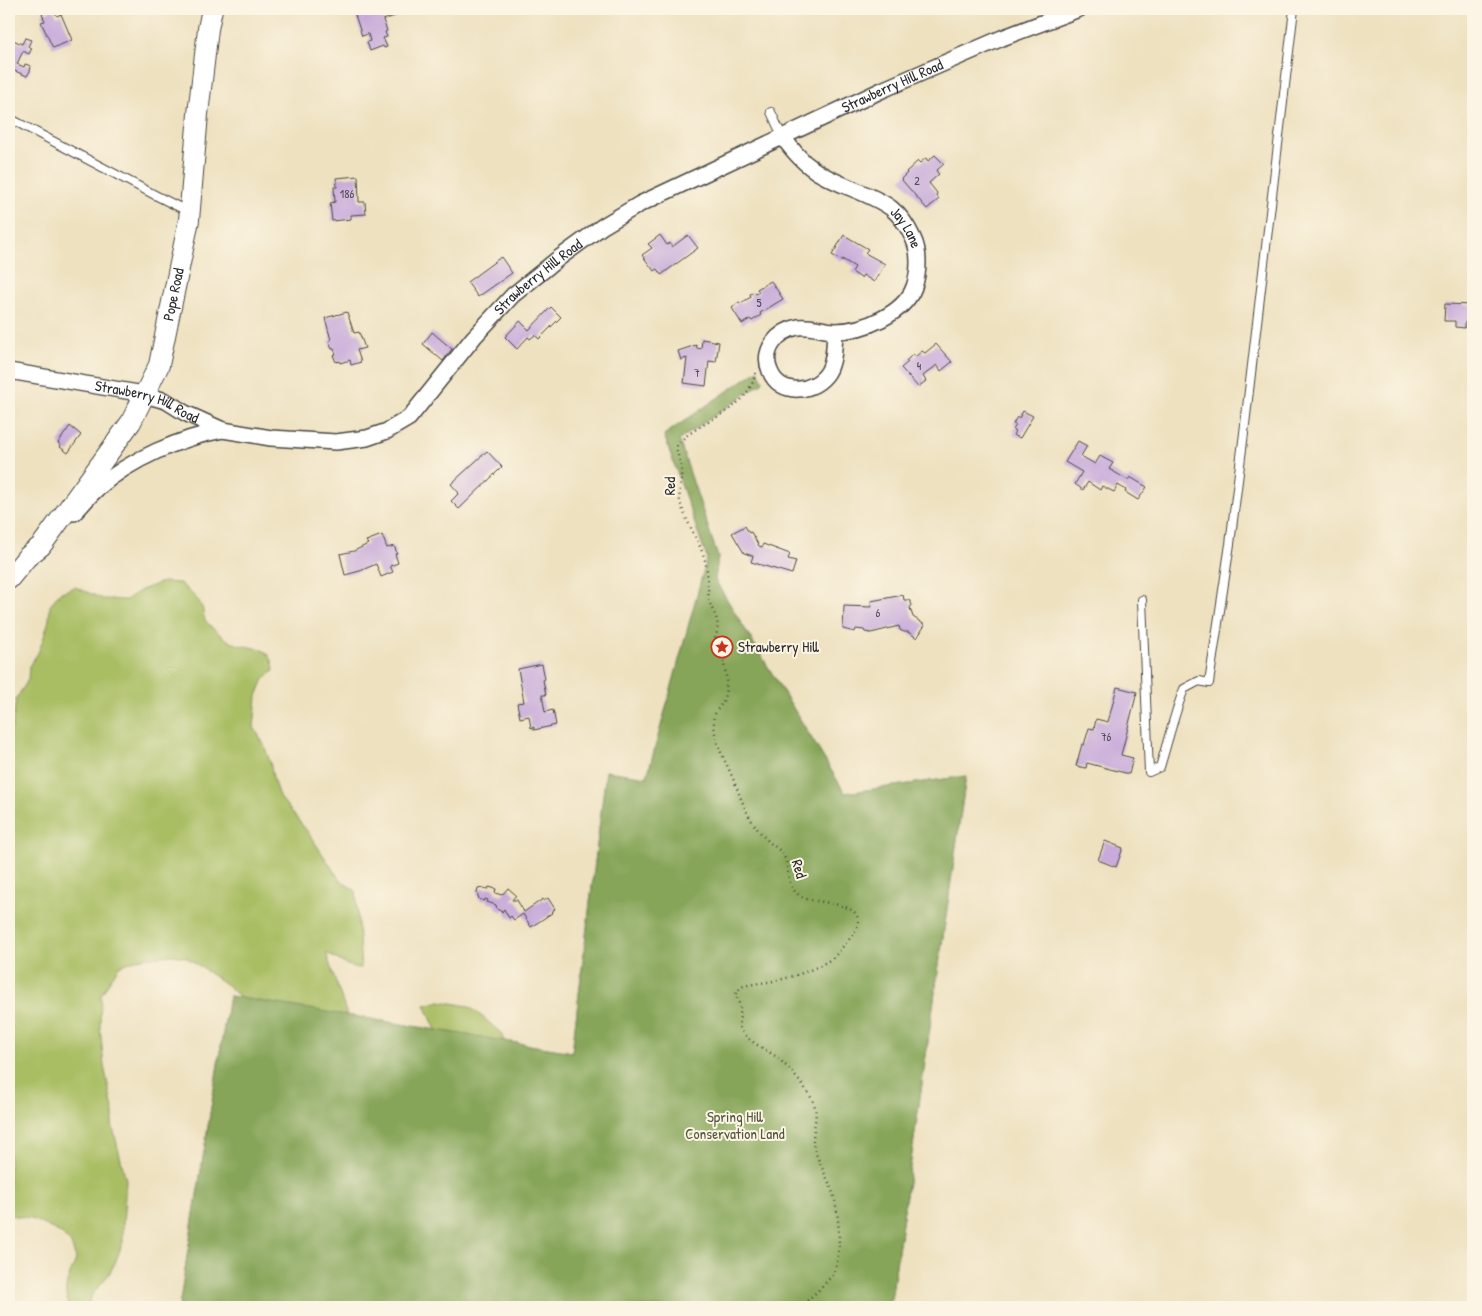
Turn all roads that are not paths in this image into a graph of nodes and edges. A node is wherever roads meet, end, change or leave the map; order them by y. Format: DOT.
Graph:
graph roads {
  1 [pos="212,9"];
  2 [pos="1079,9"];
  3 [pos="1294,9"];
  4 [pos="771,112"];
  5 [pos="9,118"];
  6 [pos="782,136"];
  7 [pos="190,212"];
  8 [pos="835,331"];
  9 [pos="9,371"];
  10 [pos="144,394"];
  11 [pos="222,430"];
  12 [pos="41,546"];
  13 [pos="9,579"];
  14 [pos="1142,600"];
  1 -- 7 [label="street, Pope Road"];
  2 -- 6 [label="street, Strawberry Hill Road"];
  3 -- 14 [label="lane"];
  4 -- 6 [label="lane"];
  5 -- 7 [label="lane"];
  6 -- 8 [label="street, Jay Lane"];
  6 -- 11 [label="street, Strawberry Hill Road"];
  7 -- 10 [label="street, Pope Road"];
  8 -- 8 [label="street, Jay Lane"];
  9 -- 10 [label="street, Strawberry Hill Road"];
  10 -- 11 [label="street, Strawberry Hill Road"];
  10 -- 12 [label="street, Pope Road"];
  11 -- 12 [label="street, Pope Road"];
  12 -- 13 [label="street, Pope Road"];
}
